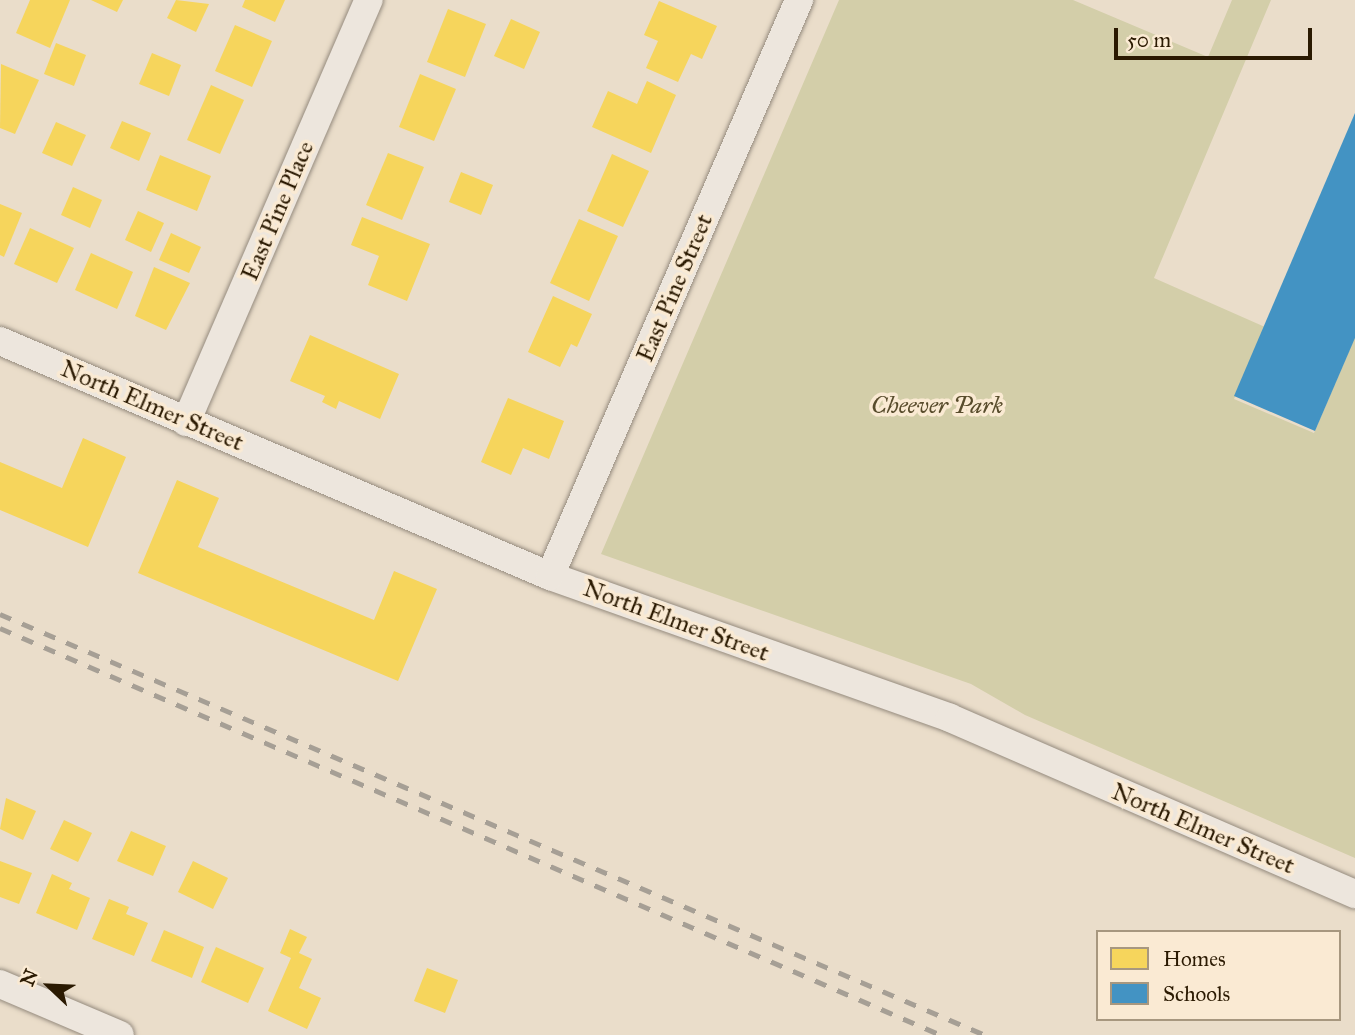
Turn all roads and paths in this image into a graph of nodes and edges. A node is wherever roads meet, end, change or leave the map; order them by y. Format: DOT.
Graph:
graph roads {
  1 [pos="369,0"];
  2 [pos="799,0"];
  3 [pos="0,341"];
  4 [pos="186,422"];
  5 [pos="550,576"];
  6 [pos="1355,894"];
  7 [pos="0,984"];
  8 [pos="120,1035"];
  1 -- 4 [label="street, East Pine Place"];
  2 -- 5 [label="street, East Pine Street"];
  3 -- 4 [label="street, North Elmer Street"];
  4 -- 5 [label="street, North Elmer Street"];
  5 -- 6 [label="street, North Elmer Street"];
  7 -- 8 [label="street"];
}
